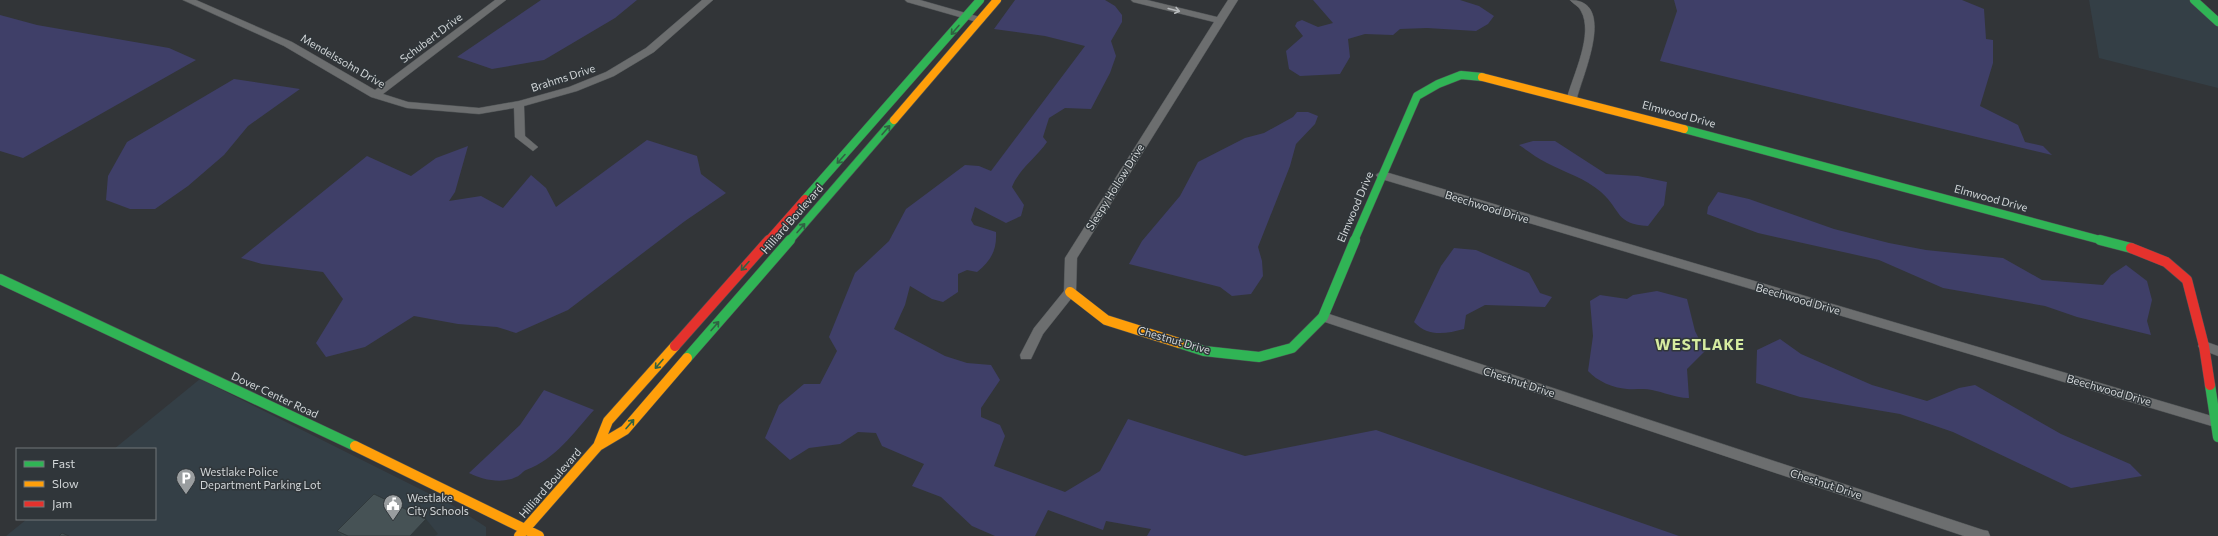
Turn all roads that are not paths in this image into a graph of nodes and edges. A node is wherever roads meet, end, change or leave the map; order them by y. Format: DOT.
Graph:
graph roads {
  1 [pos="188,0"];
  2 [pos="501,0"];
  3 [pos="708,0"];
  4 [pos="910,0"];
  5 [pos="980,0"];
  6 [pos="997,0"];
  7 [pos="1136,0"];
  8 [pos="1170,0"];
  9 [pos="1233,0"];
  10 [pos="1575,0"];
  11 [pos="2194,0"];
  12 [pos="966,16"];
  13 [pos="1222,17"];
  14 [pos="980,20"];
  15 [pos="2218,22"];
  16 [pos="375,95"];
  17 [pos="1572,98"];
  18 [pos="519,104"];
  19 [pos="533,147"];
  20 [pos="1382,176"];
  21 [pos="0,279"];
  22 [pos="1070,292"];
  23 [pos="1323,317"];
  24 [pos="2204,346"];
  25 [pos="2218,351"];
  26 [pos="1026,355"];
  27 [pos="2215,422"];
  28 [pos="2218,436"];
  29 [pos="598,446"];
  30 [pos="522,533"];
  31 [pos="539,536"];
  32 [pos="1983,536"];
  1 -- 16 [label="street, Mendelssohn Drive"];
  2 -- 16 [label="street, Schubert Drive"];
  3 -- 18 [label="street, Brahms Drive"];
  4 -- 12 [label="street"];
  5 -- 12 [label="street, Hilliard Boulevard"];
  6 -- 14 [label="street, Hilliard Boulevard"];
  7 -- 13 [label="street, one-way"];
  8 -- 13 [label="street"];
  9 -- 13 [label="street, Sleepy Hollow Drive"];
  10 -- 17 [label="street"];
  11 -- 15 [label="street"];
  12 -- 14 [label="street"];
  12 -- 29 [label="street, Hilliard Boulevard, one-way"];
  13 -- 22 [label="street, Sleepy Hollow Drive"];
  29 -- 14 [label="street, Hilliard Boulevard, one-way"];
  16 -- 18 [label="street, Mendelssohn Drive"];
  17 -- 20 [label="street, Elmwood Drive"];
  17 -- 24 [label="street, Elmwood Drive"];
  18 -- 19 [label="street"];
  20 -- 23 [label="street, Elmwood Drive"];
  20 -- 27 [label="street, Beechwood Drive"];
  21 -- 30 [label="street, Dover Center Road"];
  22 -- 23 [label="street, Chestnut Drive"];
  22 -- 26 [label="street"];
  23 -- 32 [label="street, Chestnut Drive"];
  24 -- 25 [label="street"];
  24 -- 27 [label="street, Elmwood Drive"];
  27 -- 28 [label="street, Elmwood Drive"];
  29 -- 30 [label="street, Hilliard Boulevard"];
  30 -- 31 [label="street, Dover Center Road"];
}
